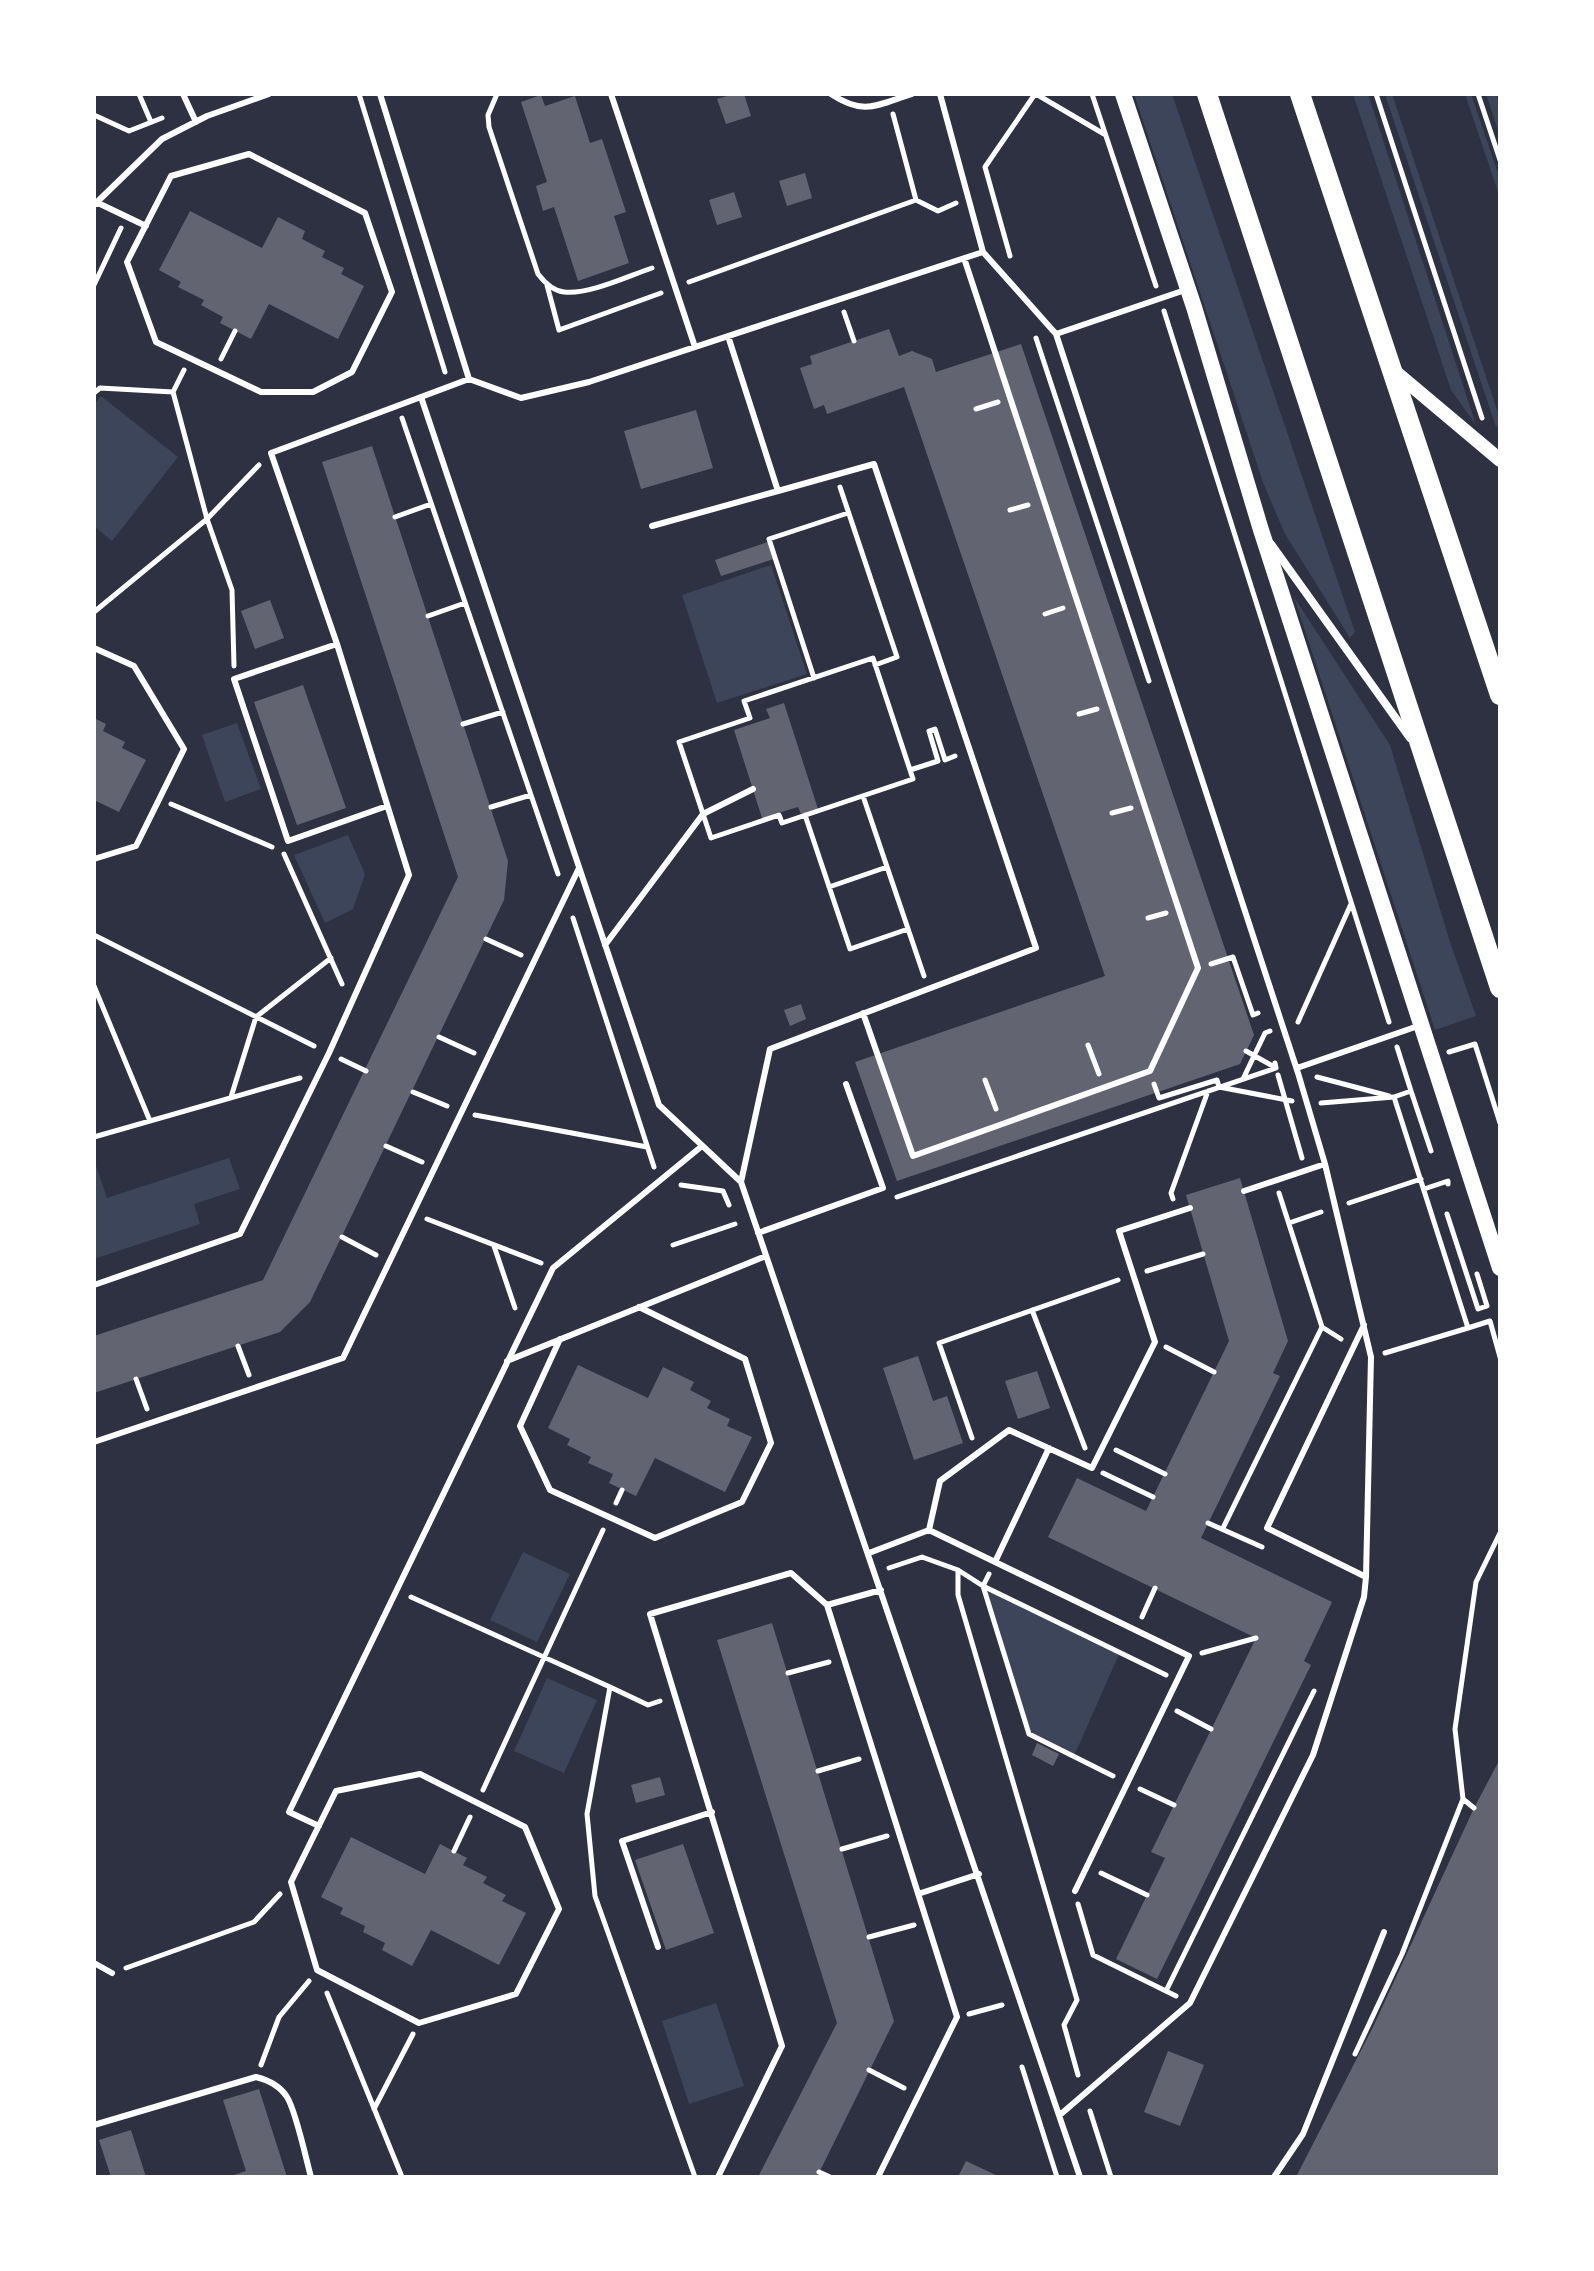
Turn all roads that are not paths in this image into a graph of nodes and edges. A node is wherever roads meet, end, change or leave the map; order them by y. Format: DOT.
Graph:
graph roads {
  1 [pos="183,94"];
  2 [pos="269,94"];
  3 [pos="380,94"];
  4 [pos="611,94"];
  5 [pos="831,94"];
  6 [pos="912,94"];
  7 [pos="940,94"];
  8 [pos="1123,94"];
  9 [pos="1207,94"];
  10 [pos="1300,94"];
  11 [pos="196,122"];
  12 [pos="95,204"];
  13 [pos="146,226"];
  14 [pos="983,252"];
  15 [pos="964,258"];
  16 [pos="1188,289"];
  17 [pos="1056,334"];
  18 [pos="728,336"];
  19 [pos="695,347"];
  20 [pos="1391,369"];
  21 [pos="469,379"];
  22 [pos="421,397"];
  23 [pos="1500,460"];
  24 [pos="778,491"];
  25 [pos="652,526"];
  26 [pos="1261,530"];
  27 [pos="1462,577"];
  28 [pos="337,644"];
  29 [pos="94,648"];
  30 [pos="1500,658"];
  31 [pos="1500,695"];
  32 [pos="1426,761"];
  33 [pos="753,789"];
  34 [pos="387,806"];
  35 [pos="94,859"];
  36 [pos="579,868"];
  37 [pos="605,945"];
  38 [pos="1500,988"];
  39 [pos="863,1013"];
  40 [pos="1421,1025"];
  41 [pos="1297,1068"];
  42 [pos="846,1084"];
  43 [pos="702,1146"];
  44 [pos="1325,1164"];
  45 [pos="741,1182"];
  46 [pos="1244,1191"];
  47 [pos="1190,1208"];
  48 [pos="758,1233"];
  49 [pos="766,1256"];
  50 [pos="1500,1268"];
  51 [pos="94,1285"];
  52 [pos="639,1307"];
  53 [pos="1364,1325"];
  54 [pos="560,1339"];
  55 [pos="507,1361"];
  56 [pos="94,1442"];
  57 [pos="1049,1448"];
  58 [pos="929,1530"];
  59 [pos="869,1553"];
  60 [pos="995,1562"];
  61 [pos="1366,1577"];
  62 [pos="881,1590"];
  63 [pos="827,1605"];
  64 [pos="712,1812"];
  65 [pos="319,1826"];
  66 [pos="979,1874"];
  67 [pos="1075,1891"];
  68 [pos="918,1894"];
  69 [pos="1384,1932"];
  70 [pos="658,1947"];
  71 [pos="94,1963"];
  72 [pos="112,1973"];
  73 [pos="1061,2114"];
  74 [pos="94,2125"];
  75 [pos="311,2177"];
  76 [pos="718,2177"];
  77 [pos="878,2177"];
  78 [pos="1080,2177"];
  79 [pos="1274,2177"];
  1 -- 11 [label="lane"];
  2 -- 11 [label="lane"];
  3 -- 21 [label="lane"];
  4 -- 19 [label="lane"];
  5 -- 6 [label="lane"];
  7 -- 14 [label="lane"];
  8 -- 16 [label="main road"];
  9 -- 32 [label="main road"];
  10 -- 20 [label="main road"];
  11 -- 12 [label="lane"];
  12 -- 13 [label="lane"];
  13 -- 13 [label="lane"];
  14 -- 15 [label="lane"];
  14 -- 17 [label="lane"];
  15 -- 18 [label="lane"];
  15 -- 39 [label="lane"];
  16 -- 17 [label="lane"];
  16 -- 26 [label="main road"];
  17 -- 41 [label="lane"];
  18 -- 19 [label="lane"];
  18 -- 24 [label="lane"];
  19 -- 21 [label="lane"];
  20 -- 23 [label="street"];
  20 -- 27 [label="main road"];
  21 -- 22 [label="lane"];
  22 -- 28 [label="lane"];
  22 -- 36 [label="lane"];
  24 -- 25 [label="lane"];
  24 -- 39 [label="lane"];
  26 -- 32 [label="street"];
  26 -- 40 [label="main road"];
  27 -- 30 [label="main road"];
  27 -- 31 [label="main road"];
  28 -- 34 [label="lane"];
  28 -- 34 [label="lane"];
  29 -- 35 [label="lane"];
  32 -- 38 [label="main road"];
  33 -- 37 [label="lane"];
  34 -- 51 [label="lane"];
  36 -- 37 [label="lane"];
  36 -- 56 [label="lane"];
  37 -- 43 [label="lane"];
  39 -- 45 [label="lane"];
  40 -- 41 [label="lane"];
  40 -- 50 [label="main road"];
  41 -- 44 [label="lane"];
  42 -- 48 [label="lane"];
  43 -- 45 [label="lane"];
  43 -- 55 [label="lane"];
  44 -- 46 [label="lane"];
  44 -- 53 [label="lane"];
  45 -- 48 [label="lane"];
  47 -- 57 [label="lane"];
  48 -- 49 [label="lane"];
  49 -- 52 [label="lane"];
  49 -- 59 [label="lane"];
  52 -- 54 [label="lane"];
  52 -- 54 [label="lane"];
  53 -- 61 [label="lane"];
  53 -- 61 [label="lane"];
  54 -- 55 [label="lane"];
  55 -- 65 [label="lane"];
  57 -- 58 [label="lane"];
  57 -- 60 [label="lane"];
  58 -- 59 [label="lane"];
  58 -- 60 [label="lane"];
  59 -- 62 [label="lane"];
  60 -- 67 [label="lane"];
  61 -- 73 [label="lane"];
  62 -- 63 [label="lane"];
  62 -- 66 [label="lane"];
  63 -- 64 [label="lane"];
  63 -- 68 [label="lane"];
  64 -- 70 [label="lane"];
  64 -- 76 [label="lane"];
  65 -- 65 [label="lane"];
  66 -- 68 [label="lane"];
  66 -- 73 [label="lane"];
  68 -- 77 [label="lane"];
  69 -- 79 [label="lane"];
  71 -- 72 [label="lane"];
  73 -- 78 [label="lane"];
  74 -- 75 [label="lane"];
}
